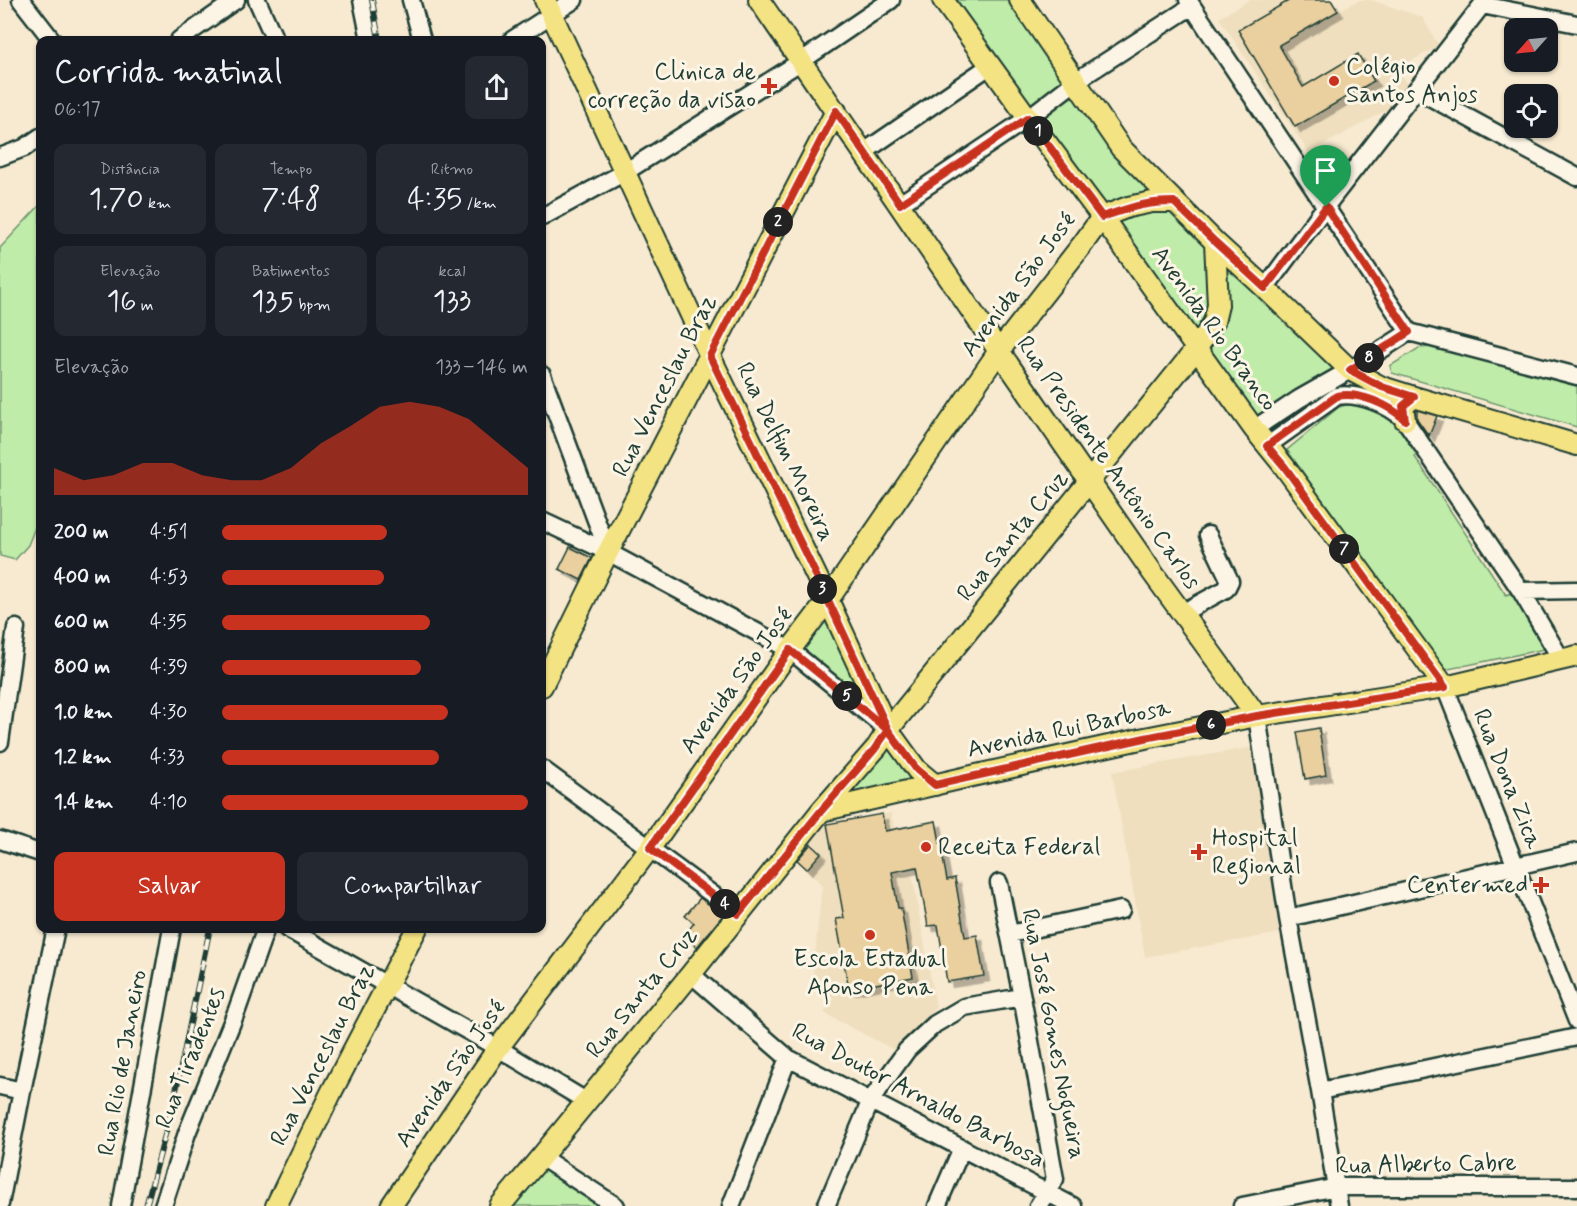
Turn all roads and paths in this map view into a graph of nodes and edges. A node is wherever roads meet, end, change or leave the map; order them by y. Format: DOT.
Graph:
graph roads {
  1 [pos="21,0"];
  2 [pos="236,0"];
  3 [pos="257,0"];
  4 [pos="362,0"];
  5 [pos="411,0"];
  6 [pos="574,0"];
  7 [pos="759,0"];
  8 [pos="891,0"];
  9 [pos="943,0"];
  10 [pos="1020,0"];
  11 [pos="1190,3"];
  12 [pos="548,7"];
  13 [pos="1577,24"];
  14 [pos="49,36"];
  15 [pos="185,36"];
  16 [pos="273,36"];
  17 [pos="369,36"];
  18 [pos="421,36"];
  19 [pos="516,36"];
  20 [pos="800,62"];
  21 [pos="990,64"];
  22 [pos="1076,81"];
  23 [pos="1417,90"];
  24 [pos="836,111"];
  25 [pos="1028,118"];
  26 [pos="36,140"];
  27 [pos="864,152"];
  28 [pos="0,157"];
  29 [pos="625,172"];
  30 [pos="1577,177"];
  31 [pos="1174,202"];
  32 [pos="900,204"];
  33 [pos="1326,207"];
  34 [pos="546,215"];
  35 [pos="1102,217"];
  36 [pos="1215,242"];
  37 [pos="1265,288"];
  38 [pos="1409,332"];
  39 [pos="1197,348"];
  40 [pos="999,351"];
  41 [pos="710,356"];
  42 [pos="1350,370"];
  43 [pos="1577,376"];
  44 [pos="546,386"];
  45 [pos="1414,397"];
  46 [pos="1405,420"];
  47 [pos="1254,429"];
  48 [pos="1577,445"];
  49 [pos="1267,446"];
  50 [pos="1090,482"];
  51 [pos="546,523"];
  52 [pos="1208,535"];
  53 [pos="608,552"];
  54 [pos="1577,590"];
  55 [pos="1521,591"];
  56 [pos="828,600"];
  57 [pos="1182,613"];
  58 [pos="16,628"];
  59 [pos="790,650"];
  60 [pos="1569,657"];
  61 [pos="546,678"];
  62 [pos="1445,687"];
  63 [pos="1257,716"];
  64 [pos="888,730"];
  65 [pos="0,742"];
  66 [pos="546,772"];
  67 [pos="935,785"];
  68 [pos="821,811"];
  69 [pos="0,840"];
  70 [pos="650,848"];
  71 [pos="36,852"];
  72 [pos="1577,852"];
  73 [pos="1516,866"];
  74 [pos="999,883"];
  75 [pos="1121,910"];
  76 [pos="738,914"];
  77 [pos="1288,918"];
  78 [pos="55,933"];
  79 [pos="171,933"];
  80 [pos="264,933"];
  81 [pos="295,933"];
  82 [pos="414,933"];
  83 [pos="1010,934"];
  84 [pos="691,974"];
  85 [pos="387,986"];
  86 [pos="1022,997"];
  87 [pos="1577,1021"];
  88 [pos="1577,1036"];
  89 [pos="498,1048"];
  90 [pos="788,1058"];
  91 [pos="0,1086"];
  92 [pos="22,1091"];
  93 [pos="1320,1091"];
  94 [pos="870,1100"];
  95 [pos="586,1101"];
  96 [pos="962,1148"];
  97 [pos="542,1157"];
  98 [pos="1337,1187"];
  99 [pos="1577,1187"];
  100 [pos="1042,1199"];
  101 [pos="0,1204"];
  102 [pos="11,1206"];
  103 [pos="121,1206"];
  104 [pos="163,1206"];
  105 [pos="276,1206"];
  106 [pos="391,1206"];
  107 [pos="500,1206"];
  108 [pos="616,1206"];
  109 [pos="731,1206"];
  110 [pos="826,1206"];
  111 [pos="937,1206"];
  112 [pos="1073,1206"];
  113 [pos="1242,1206"];
  114 [pos="1339,1206"];
  1 -- 14 [label="street"];
  2 -- 15 [label="street"];
  3 -- 16 [label="street"];
  4 -- 17 [label="street"];
  5 -- 18 [label="street"];
  6 -- 12 [label="street"];
  7 -- 20 [label="main road, Rua Presidente Antônio Carlos"];
  8 -- 20 [label="street"];
  9 -- 21 [label="main road, Avenida Rio Branco"];
  10 -- 22 [label="main road, Avenida Rio Branco"];
  11 -- 22 [label="street"];
  11 -- 33 [label="street"];
  12 -- 19 [label="street"];
  12 -- 29 [label="main road, Rua Delfim Moreira"];
  13 -- 23 [label="street"];
  20 -- 24 [label="main road, Rua Presidente Antônio Carlos"];
  20 -- 29 [label="street"];
  21 -- 25 [label="main road, Avenida Rio Branco"];
  21 -- 27 [label="street"];
  22 -- 25 [label="street"];
  22 -- 31 [label="main road, Avenida Rio Branco"];
  23 -- 30 [label="street"];
  23 -- 33 [label="street"];
  24 -- 27 [label="main road, Rua Presidente Antônio Carlos"];
  24 -- 41 [label="main road, Rua Venceslau Braz"];
  25 -- 32 [label="street"];
  25 -- 35 [label="main road, Avenida Rio Branco"];
  26 -- 28 [label="street"];
  27 -- 32 [label="main road, Rua Presidente Antônio Carlos"];
  29 -- 34 [label="street"];
  29 -- 41 [label="main road, Rua Delfim Moreira"];
  31 -- 35 [label="main road, Avenida São José"];
  31 -- 36 [label="main road, Avenida Rio Branco"];
  32 -- 40 [label="main road, Rua Presidente Antônio Carlos"];
  33 -- 37 [label="street"];
  33 -- 38 [label="street"];
  35 -- 39 [label="main road, Avenida Rio Branco"];
  35 -- 40 [label="main road, Avenida São José"];
  36 -- 37 [label="main road, Avenida Rio Branco"];
  36 -- 39 [label="main road, Rua Santa Cruz"];
  37 -- 42 [label="main road, Avenida Rio Branco"];
  38 -- 42 [label="street"];
  38 -- 43 [label="street"];
  39 -- 47 [label="main road, Avenida Rio Branco"];
  39 -- 50 [label="main road, Rua Santa Cruz"];
  40 -- 50 [label="main road, Rua Presidente Antônio Carlos"];
  40 -- 56 [label="main road, Avenida São José"];
  41 -- 53 [label="main road, Rua Venceslau Braz"];
  41 -- 56 [label="main road, Rua Delfim Moreira"];
  42 -- 45 [label="main road, Avenida Rio Branco"];
  42 -- 47 [label="street"];
  44 -- 53 [label="street"];
  45 -- 46 [label="main road"];
  45 -- 48 [label="main road, Avenida Rio Branco"];
  46 -- 49 [label="street"];
  46 -- 55 [label="street"];
  47 -- 49 [label="main road, Avenida Rio Branco"];
  49 -- 62 [label="main road, Avenida Rio Branco"];
  50 -- 57 [label="main road, Rua Presidente Antônio Carlos"];
  50 -- 64 [label="main road, Rua Santa Cruz"];
  51 -- 53 [label="street"];
  52 -- 57 [label="street"];
  53 -- 59 [label="street"];
  53 -- 61 [label="main road, Rua Venceslau Braz"];
  54 -- 55 [label="street"];
  55 -- 60 [label="street"];
  56 -- 59 [label="main road, Avenida São José"];
  56 -- 64 [label="main road, Rua Delfim Moreira"];
  57 -- 63 [label="main road, Rua Presidente Antônio Carlos"];
  58 -- 65 [label="street"];
  59 -- 64 [label="street"];
  59 -- 70 [label="main road, Avenida São José"];
  60 -- 62 [label="main road, Avenida Rui Barbosa"];
  62 -- 63 [label="main road, Avenida Rui Barbosa"];
  62 -- 73 [label="street, Rua Dona Zica"];
  63 -- 67 [label="main road, Avenida Rui Barbosa"];
  63 -- 77 [label="street"];
  64 -- 67 [label="main road, Rua Delfim Moreira"];
  64 -- 68 [label="main road, Rua Santa Cruz"];
  66 -- 70 [label="street"];
  67 -- 68 [label="main road, Avenida Rui Barbosa"];
  68 -- 76 [label="main road, Rua Santa Cruz"];
  69 -- 71 [label="street"];
  70 -- 76 [label="street"];
  70 -- 89 [label="main road, Avenida São José"];
  72 -- 73 [label="street"];
  73 -- 77 [label="street"];
  73 -- 87 [label="street, Rua Dona Zica"];
  74 -- 83 [label="street, Rua José Gomes Nogueira"];
  75 -- 83 [label="street"];
  76 -- 84 [label="main road, Rua Santa Cruz"];
  77 -- 93 [label="street"];
  78 -- 92 [label="street"];
  79 -- 103 [label="street, Rua Rio de Janeiro"];
  80 -- 104 [label="street, Rua Tiradentes"];
  81 -- 85 [label="street"];
  82 -- 85 [label="main road, Rua Venceslau Braz"];
  83 -- 86 [label="street, Rua José Gomes Nogueira"];
  84 -- 90 [label="street, Rua Doutor Arnaldo Barbosa"];
  84 -- 95 [label="main road, Rua Santa Cruz"];
  85 -- 89 [label="street"];
  85 -- 105 [label="main road, Rua Venceslau Braz"];
  86 -- 94 [label="street"];
  86 -- 100 [label="street, Rua José Gomes Nogueira"];
  88 -- 93 [label="street"];
  89 -- 95 [label="street"];
  89 -- 106 [label="main road, Avenida São José"];
  90 -- 94 [label="street, Rua Doutor Arnaldo Barbosa"];
  90 -- 109 [label="street"];
  91 -- 92 [label="street"];
  92 -- 101 [label="street"];
  93 -- 98 [label="street"];
  94 -- 96 [label="street, Rua Doutor Arnaldo Barbosa"];
  94 -- 110 [label="street"];
  95 -- 97 [label="main road, Rua Santa Cruz"];
  96 -- 100 [label="street, Rua Doutor Arnaldo Barbosa"];
  96 -- 111 [label="street"];
  97 -- 107 [label="main road, Rua Santa Cruz"];
  97 -- 108 [label="street"];
  98 -- 99 [label="street, Rua Alberto Cabre"];
  98 -- 113 [label="street, Rua Alberto Cabre"];
  98 -- 114 [label="street"];
  100 -- 112 [label="street, Rua Doutor Arnaldo Barbosa"];
  101 -- 102 [label="street"];
}
